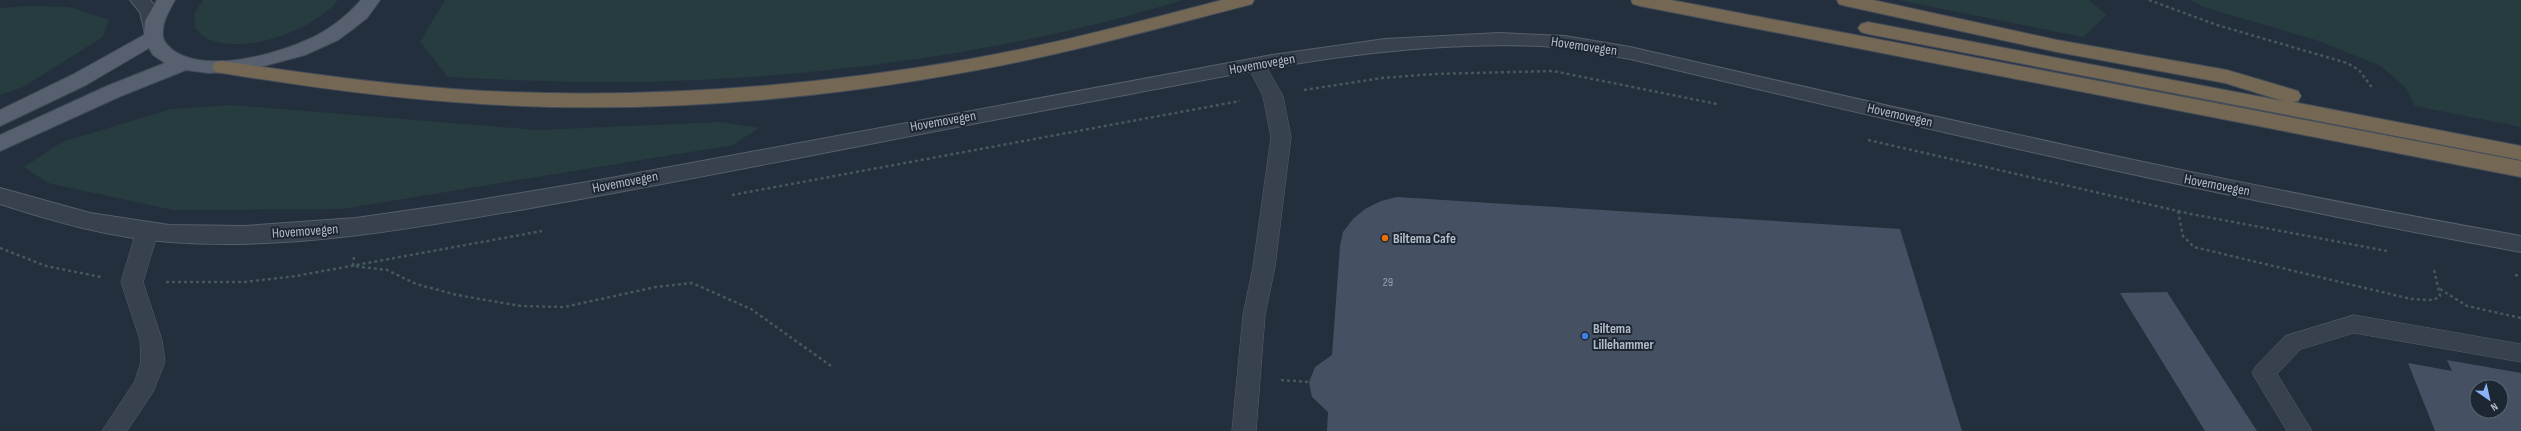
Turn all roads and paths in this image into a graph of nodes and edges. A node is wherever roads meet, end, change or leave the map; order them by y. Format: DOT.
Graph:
graph roads {
  1 [pos="139,0"];
  2 [pos="166,0"];
  3 [pos="371,0"];
  4 [pos="1245,0"];
  5 [pos="1640,0"];
  6 [pos="1723,0"];
  7 [pos="1846,0"];
  8 [pos="2149,0"];
  9 [pos="152,33"];
  10 [pos="184,63"];
  11 [pos="1256,64"];
  12 [pos="222,67"];
  13 [pos="2373,89"];
  14 [pos="0,119"];
  15 [pos="2395,129"];
  16 [pos="5,142"];
  17 [pos="2521,153"];
  18 [pos="2521,169"];
  19 [pos="0,196"];
  20 [pos="2178,211"];
  21 [pos="357,226"];
  22 [pos="147,232"];
  23 [pos="2521,244"];
  24 [pos="2434,270"];
  25 [pos="2440,289"];
  26 [pos="2521,318"];
  27 [pos="2521,353"];
  28 [pos="831,366"];
  29 [pos="1273,379"];
  30 [pos="1309,382"];
  31 [pos="114,431"];
  32 [pos="1244,431"];
  33 [pos="2300,431"];
  1 -- 9 [label="street"];
  2 -- 9 [label="main road"];
  3 -- 12 [label="main road"];
  4 -- 12 [label="highway"];
  5 -- 18 [label="highway"];
  6 -- 15 [label="highway"];
  7 -- 15 [label="highway"];
  8 -- 13 [label="path"];
  9 -- 10 [label="main road"];
  9 -- 14 [label="main road"];
  10 -- 12 [label="main road"];
  10 -- 16 [label="main road"];
  11 -- 21 [label="street, Hovemovegen"];
  11 -- 23 [label="street, Hovemovegen"];
  11 -- 32 [label="lane"];
  15 -- 17 [label="highway"];
  19 -- 22 [label="street, Hovemovegen"];
  20 -- 25 [label="path"];
  21 -- 22 [label="street, Hovemovegen"];
  21 -- 28 [label="path"];
  22 -- 31 [label="lane"];
  24 -- 25 [label="path"];
  25 -- 26 [label="path"];
  27 -- 33 [label="lane"];
  29 -- 30 [label="path"];
}
